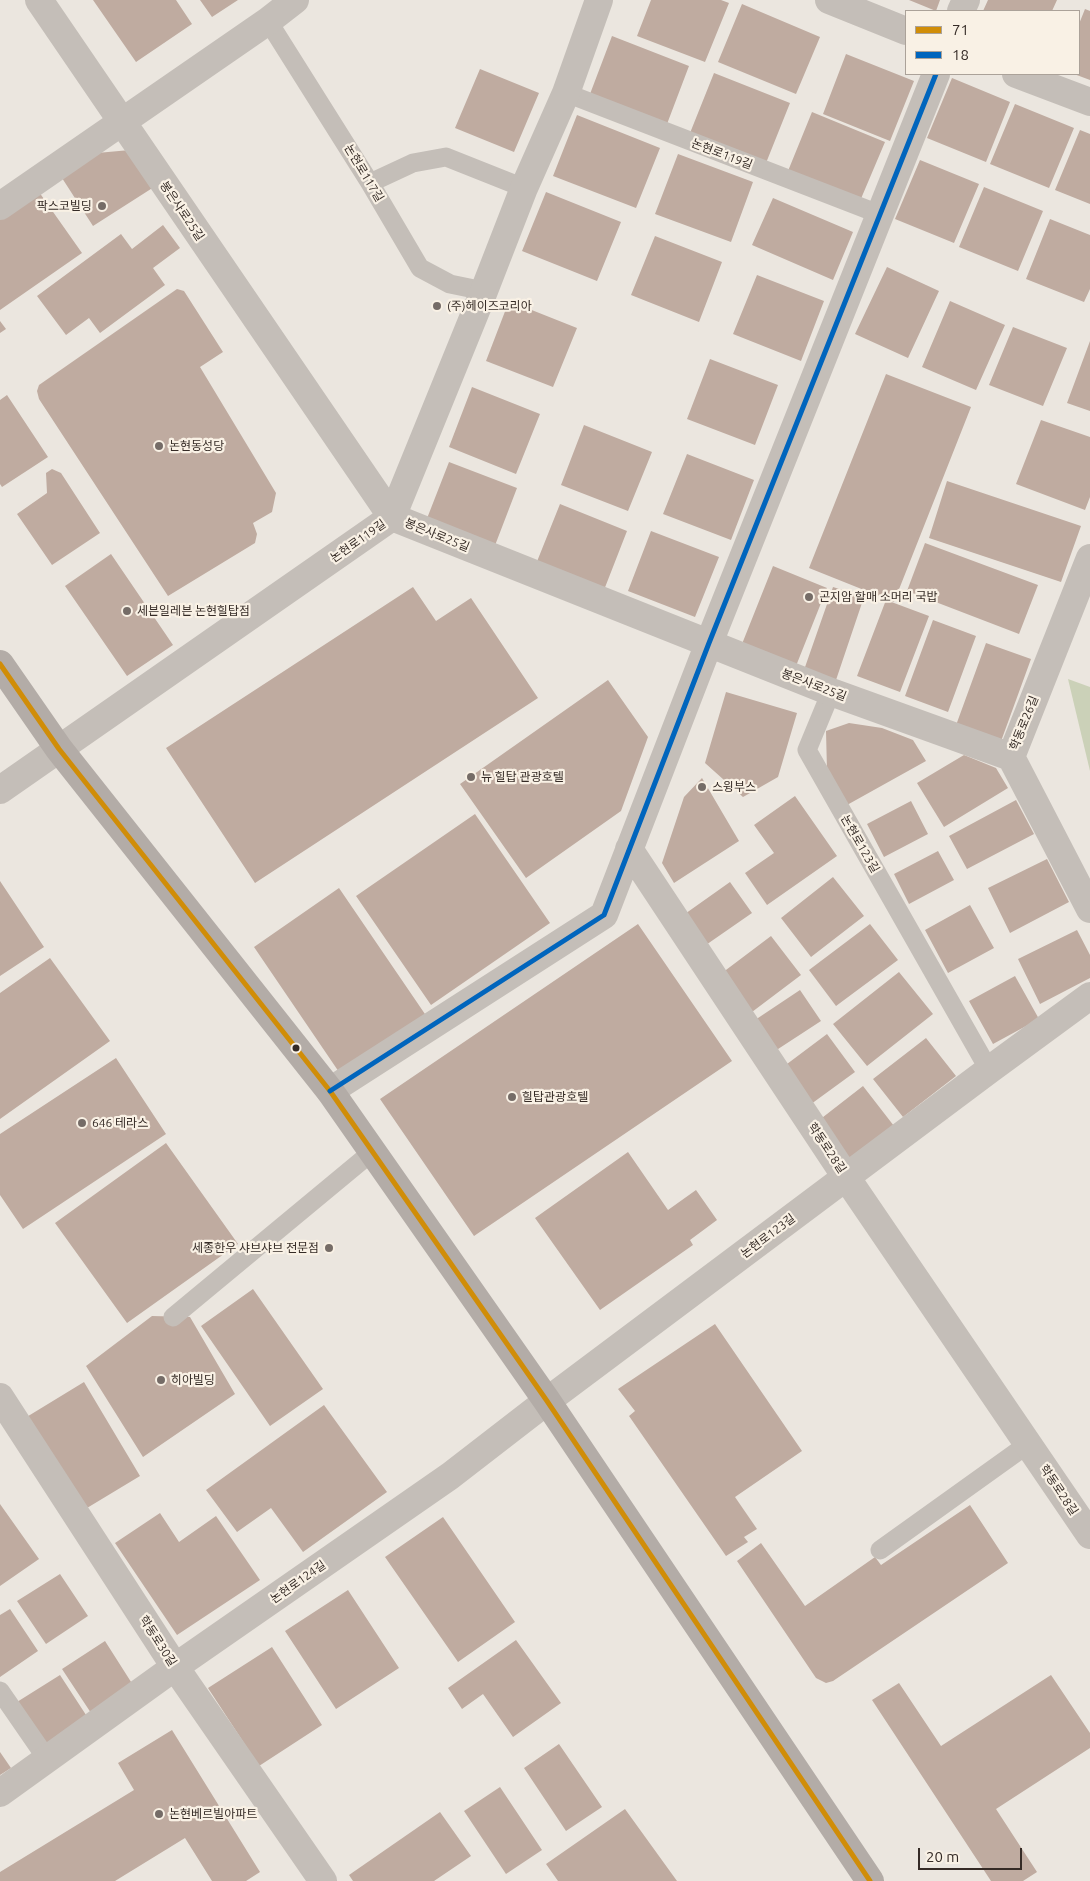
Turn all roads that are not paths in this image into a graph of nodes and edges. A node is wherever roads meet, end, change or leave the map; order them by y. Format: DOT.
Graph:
graph roads {
  1 [pos="39,0"];
  2 [pos="295,0"];
  3 [pos="599,0"];
  4 [pos="829,0"];
  5 [pos="268,21"];
  6 [pos="905,31"];
  7 [pos="936,75"];
  8 [pos="1019,75"];
  9 [pos="566,93"];
  10 [pos="1090,102"];
  11 [pos="122,123"];
  12 [pos="370,183"];
  13 [pos="524,188"];
  14 [pos="0,206"];
  15 [pos="879,214"];
  16 [pos="484,292"];
  17 [pos="392,517"];
  18 [pos="1090,558"];
  19 [pos="1084,592"];
  20 [pos="710,644"];
  21 [pos="0,664"];
  22 [pos="831,692"];
  23 [pos="59,749"];
  24 [pos="1011,757"];
  25 [pos="0,790"];
  26 [pos="629,849"];
  27 [pos="1090,909"];
  28 [pos="1090,996"];
  29 [pos="988,1070"];
  30 [pos="330,1091"];
  31 [pos="372,1152"];
  32 [pos="846,1177"];
  33 [pos="173,1317"];
  34 [pos="1,1399"];
  35 [pos="547,1401"];
  36 [pos="1028,1444"];
  37 [pos="1090,1535"];
  38 [pos="880,1550"];
  39 [pos="175,1667"];
  40 [pos="0,1691"];
  41 [pos="47,1759"];
  42 [pos="0,1793"];
  43 [pos="323,1881"];
  44 [pos="870,1881"];
  1 -- 11 [label="street, 봉은사로25길"];
  2 -- 5 [label="street"];
  3 -- 9 [label="street, 논현로119길"];
  4 -- 6 [label="street"];
  5 -- 11 [label="street"];
  5 -- 12 [label="lane, 논현로117길"];
  7 -- 15 [label="street"];
  8 -- 10 [label="street"];
  9 -- 13 [label="street, 논현로119길"];
  9 -- 15 [label="lane, 논현로119길"];
  11 -- 14 [label="street"];
  11 -- 17 [label="street, 봉은사로25길"];
  12 -- 13 [label="lane"];
  12 -- 16 [label="lane, 논현로117길"];
  13 -- 16 [label="street, 논현로119길"];
  15 -- 20 [label="street"];
  16 -- 17 [label="street, 논현로119길"];
  17 -- 20 [label="street, 봉은사로25길"];
  17 -- 23 [label="street, 논현로119길"];
  18 -- 19 [label="street, 학동로26길"];
  19 -- 24 [label="street, 학동로26길"];
  20 -- 22 [label="street, 봉은사로25길"];
  20 -- 26 [label="street"];
  21 -- 23 [label="main road"];
  22 -- 24 [label="street, 봉은사로25길"];
  22 -- 29 [label="lane, 논현로123길"];
  23 -- 25 [label="street, 논현로119길"];
  23 -- 30 [label="main road"];
  24 -- 27 [label="street, 학동로26길"];
  26 -- 30 [label="street"];
  26 -- 32 [label="street, 학동로28길"];
  28 -- 29 [label="street, 논현로123길"];
  29 -- 32 [label="street, 논현로123길"];
  30 -- 31 [label="main road"];
  31 -- 33 [label="lane"];
  31 -- 35 [label="main road"];
  32 -- 35 [label="street, 논현로123길"];
  32 -- 36 [label="street, 학동로28길"];
  34 -- 39 [label="street, 학동로30길"];
  35 -- 39 [label="street, 논현로124길"];
  35 -- 44 [label="main road"];
  36 -- 37 [label="street, 학동로28길"];
  36 -- 38 [label="lane"];
  39 -- 41 [label="street, 논현로124길"];
  39 -- 43 [label="street, 학동로30길"];
  40 -- 41 [label="lane"];
  41 -- 42 [label="street, 논현로124길"];
}
